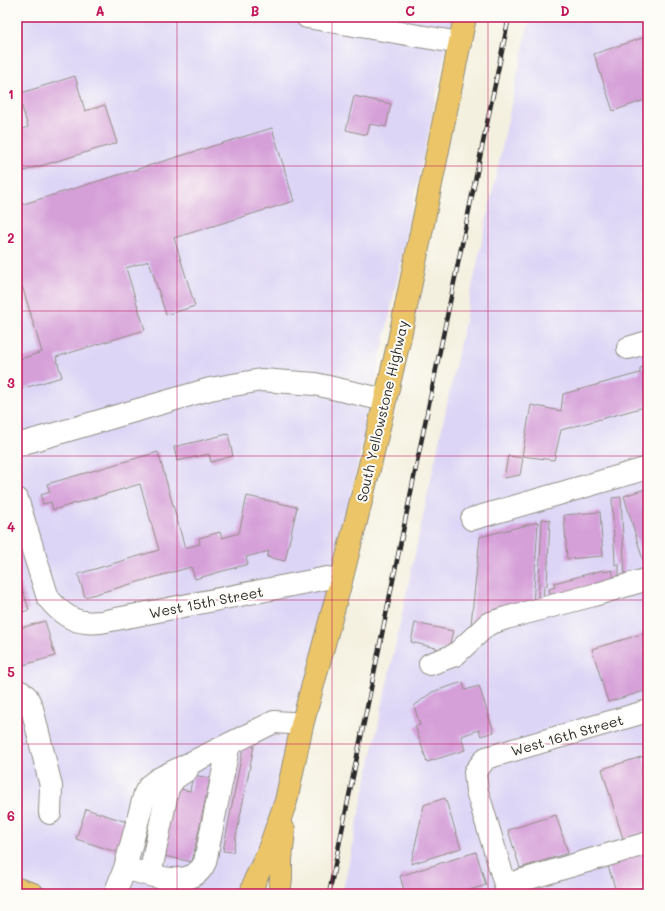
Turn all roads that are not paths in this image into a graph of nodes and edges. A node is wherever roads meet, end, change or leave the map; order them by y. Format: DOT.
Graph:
graph roads {
  1 [pos="308,17"];
  2 [pos="465,17"];
  3 [pos="344,20"];
  4 [pos="460,43"];
  5 [pos="386,400"];
  6 [pos="17,445"];
  7 [pos="648,468"];
  8 [pos="18,508"];
  9 [pos="472,519"];
  10 [pos="648,579"];
  11 [pos="341,581"];
  12 [pos="430,664"];
  13 [pos="17,692"];
  14 [pos="648,711"];
  15 [pos="302,725"];
  16 [pos="229,744"];
  17 [pos="206,756"];
  18 [pos="286,801"];
  19 [pos="50,813"];
  20 [pos="648,843"];
  21 [pos="125,868"];
  22 [pos="150,875"];
  23 [pos="17,889"];
  24 [pos="507,890"];
  25 [pos="33,894"];
  26 [pos="115,894"];
  27 [pos="235,894"];
  28 [pos="251,894"];
  29 [pos="278,894"];
  1 -- 3 [label="street"];
  2 -- 4 [label="main road, South Yellowstone Highway"];
  3 -- 4 [label="street"];
  4 -- 5 [label="main road, South Yellowstone Highway"];
  5 -- 6 [label="street"];
  5 -- 11 [label="main road, South Yellowstone Highway"];
  7 -- 9 [label="street"];
  8 -- 11 [label="street, West 15th Street"];
  10 -- 12 [label="street"];
  11 -- 15 [label="main road, South Yellowstone Highway"];
  13 -- 19 [label="street"];
  14 -- 24 [label="street, West 16th Street"];
  15 -- 16 [label="street"];
  15 -- 18 [label="main road, South Yellowstone Highway"];
  16 -- 17 [label="street"];
  16 -- 22 [label="street"];
  17 -- 21 [label="street"];
  17 -- 22 [label="street"];
  18 -- 27 [label="main road"];
  18 -- 28 [label="main road, South Yellowstone Highway"];
  18 -- 29 [label="main road, South Yellowstone Highway"];
  20 -- 24 [label="street"];
  21 -- 22 [label="street"];
  21 -- 26 [label="street"];
  23 -- 25 [label="main road"];
}
